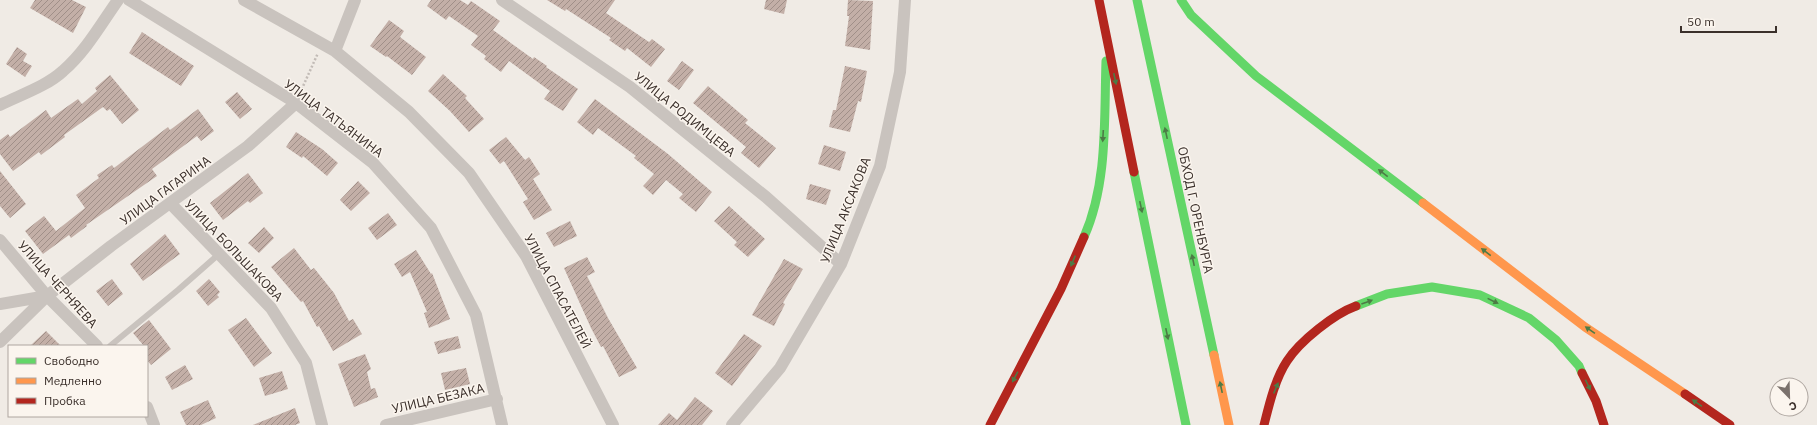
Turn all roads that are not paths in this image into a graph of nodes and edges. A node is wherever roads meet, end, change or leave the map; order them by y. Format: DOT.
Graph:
graph roads {
  1 [pos="118,0"];
  2 [pos="129,0"];
  3 [pos="244,0"];
  4 [pos="355,0"];
  5 [pos="502,0"];
  6 [pos="905,0"];
  7 [pos="1099,0"];
  8 [pos="1137,0"];
  9 [pos="1182,0"];
  10 [pos="1107,41"];
  11 [pos="334,51"];
  12 [pos="296,103"];
  13 [pos="0,105"];
  14 [pos="171,204"];
  15 [pos="0,240"];
  16 [pos="218,254"];
  17 [pos="841,264"];
  18 [pos="47,296"];
  19 [pos="0,304"];
  20 [pos="0,342"];
  21 [pos="96,345"];
  22 [pos="111,345"];
  23 [pos="497,399"];
  24 [pos="148,410"];
  25 [pos="417,421"];
  26 [pos="154,425"];
  27 [pos="322,425"];
  28 [pos="386,425"];
  29 [pos="502,425"];
  30 [pos="613,425"];
  31 [pos="732,425"];
  32 [pos="990,425"];
  33 [pos="1186,425"];
  34 [pos="1229,425"];
  35 [pos="1264,425"];
  36 [pos="1604,425"];
  37 [pos="1730,425"];
  1 -- 13 [label="street"];
  2 -- 12 [label="street, УЛИЦА ТАТЬЯНИНА"];
  3 -- 11 [label="street, УЛИЦА СПАСАТЕЛЕЙ"];
  4 -- 11 [label="street"];
  5 -- 17 [label="street, УЛИЦА РОДИМЦЕВА"];
  6 -- 17 [label="street, УЛИЦА АКСАКОВА"];
  7 -- 10 [label="main road"];
  34 -- 8 [label="main road, ОБХОД Г. ОРЕНБУРГА, one-way"];
  37 -- 9 [label="main road, one-way"];
  10 -- 32 [label="main road, one-way"];
  10 -- 33 [label="main road, one-way"];
  11 -- 30 [label="street, УЛИЦА СПАСАТЕЛЕЙ"];
  12 -- 14 [label="street, УЛИЦА ГАГАРИНА"];
  12 -- 23 [label="street, УЛИЦА ТАТЬЯНИНА"];
  14 -- 16 [label="street, УЛИЦА БОЛЬШАКОВА"];
  14 -- 18 [label="street, УЛИЦА ГАГАРИНА"];
  15 -- 18 [label="street, УЛИЦА ЧЕРНЯЕВА"];
  16 -- 22 [label="lane"];
  16 -- 27 [label="street, УЛИЦА БОЛЬШАКОВА"];
  17 -- 31 [label="street, УЛИЦА АКСАКОВА"];
  18 -- 19 [label="street, УЛИЦА ГАГАРИНА"];
  18 -- 20 [label="street, УЛИЦА ГАГАРИНА"];
  18 -- 21 [label="street, УЛИЦА ЧЕРНЯЕВА"];
  23 -- 25 [label="street, УЛИЦА БЕЗАКА"];
  23 -- 29 [label="street, УЛИЦА ТАТЬЯНИНА"];
  24 -- 26 [label="street"];
  25 -- 28 [label="street, УЛИЦА БЕЗАКА"];
  35 -- 36 [label="main road, one-way"];
}
